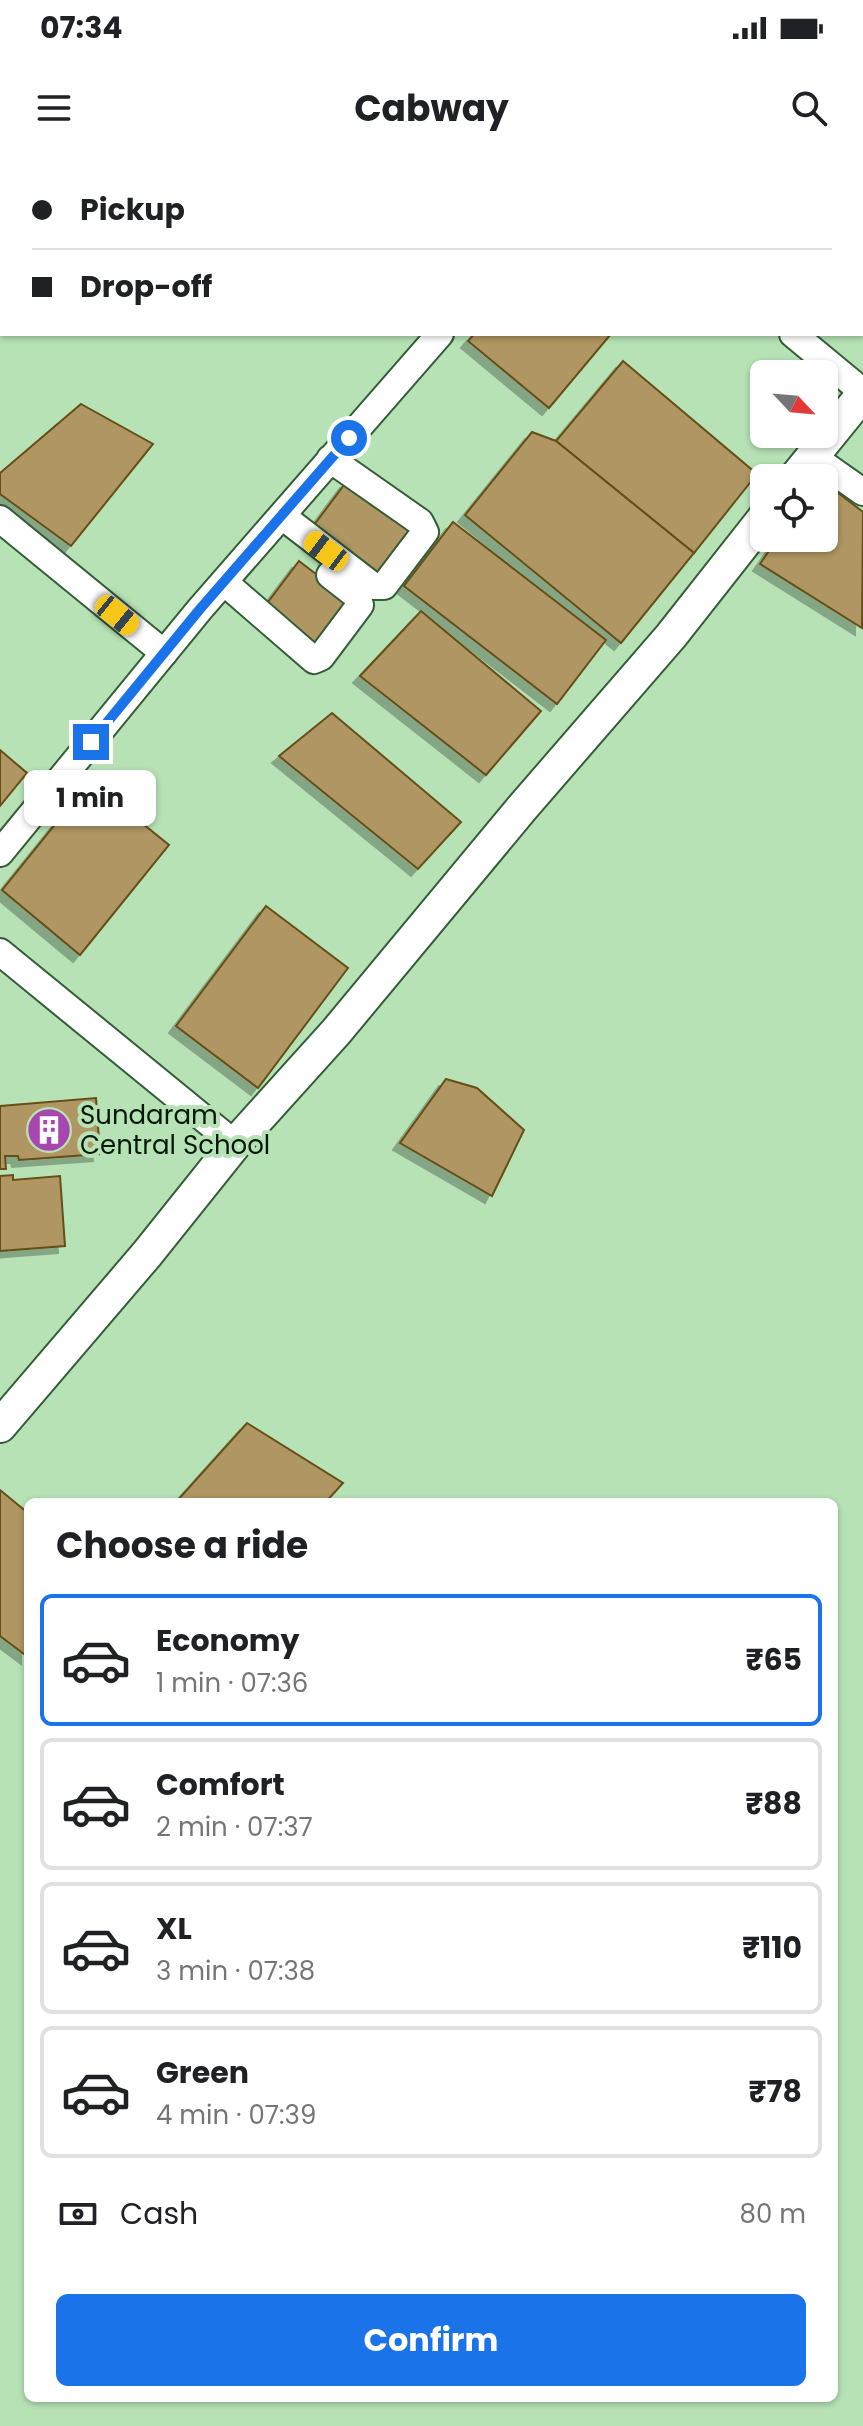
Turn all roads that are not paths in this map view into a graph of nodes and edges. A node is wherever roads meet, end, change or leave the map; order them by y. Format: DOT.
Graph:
graph roads {
  1 [pos="438,336"];
  2 [pos="795,336"];
  3 [pos="863,393"];
  4 [pos="330,459"];
  5 [pos="806,464"];
  6 [pos="838,481"];
  7 [pos="863,492"];
  8 [pos="0,519"];
  9 [pos="276,523"];
  10 [pos="750,536"];
  11 [pos="224,582"];
  12 [pos="164,653"];
  13 [pos="0,853"];
  14 [pos="0,952"];
  15 [pos="235,1144"];
  16 [pos="0,1426"];
  1 -- 4 [label="street"];
  2 -- 3 [label="street"];
  3 -- 5 [label="street"];
  4 -- 9 [label="street"];
  4 -- 9 [label="street"];
  6 -- 7 [label="street"];
  8 -- 12 [label="street"];
  9 -- 11 [label="street"];
  9 -- 11 [label="street"];
  10 -- 15 [label="street"];
  11 -- 12 [label="street"];
  12 -- 13 [label="street"];
  14 -- 15 [label="street"];
  15 -- 16 [label="street"];
}
